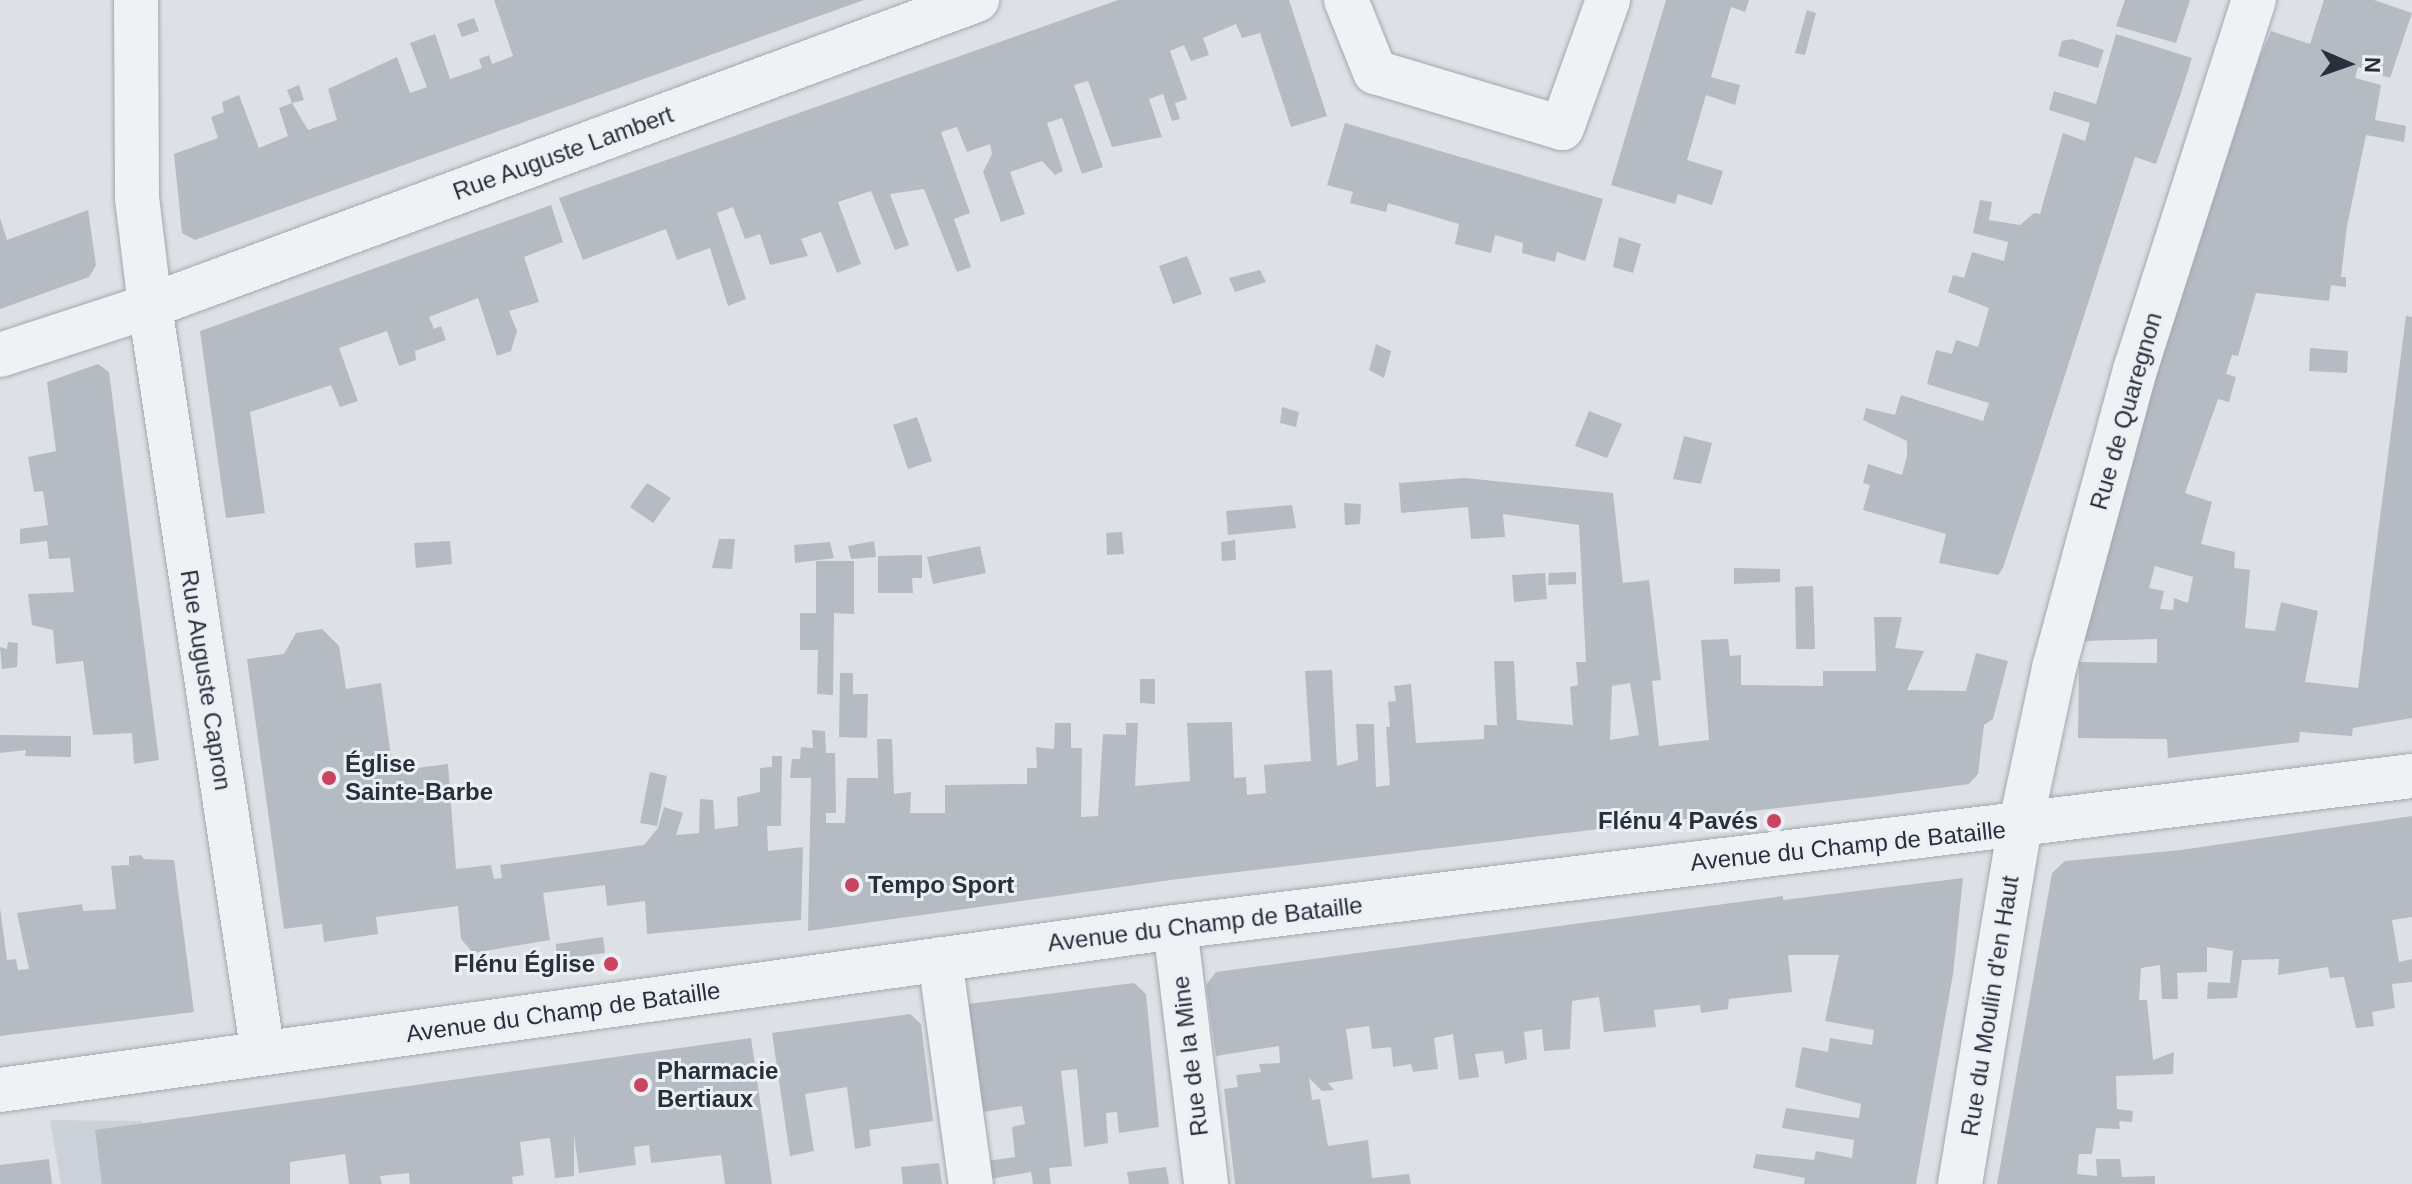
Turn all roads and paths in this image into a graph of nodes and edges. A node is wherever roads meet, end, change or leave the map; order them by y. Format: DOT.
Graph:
graph roads {
  1 [pos="136,0"];
  2 [pos="977,0"];
  3 [pos="1346,0"];
  4 [pos="1608,0"];
  5 [pos="2254,0"];
  6 [pos="150,306"];
  7 [pos="0,355"];
  8 [pos="2412,776"];
  9 [pos="2020,827"];
  10 [pos="1175,927"];
  11 [pos="940,959"];
  12 [pos="263,1054"];
  13 [pos="0,1090"];
  14 [pos="971,1184"];
  15 [pos="1206,1184"];
  16 [pos="1960,1184"];
  1 -- 6 [label="street, Rue Auguste Capron"];
  2 -- 6 [label="street, Rue Auguste Lambert"];
  3 -- 4 [label="street"];
  5 -- 9 [label="street, Rue de Quaregnon"];
  6 -- 7 [label="street"];
  6 -- 12 [label="street, Rue Auguste Capron"];
  8 -- 9 [label="street, Avenue du Champ de Bataille"];
  9 -- 10 [label="street, Avenue du Champ de Bataille"];
  9 -- 16 [label="street, Rue du Moulin d'en Haut"];
  10 -- 11 [label="street, Avenue du Champ de Bataille"];
  10 -- 15 [label="street, Rue de la Mine"];
  11 -- 12 [label="street, Avenue du Champ de Bataille"];
  11 -- 14 [label="street"];
  12 -- 13 [label="street, Avenue du Champ de Bataille"];
}
